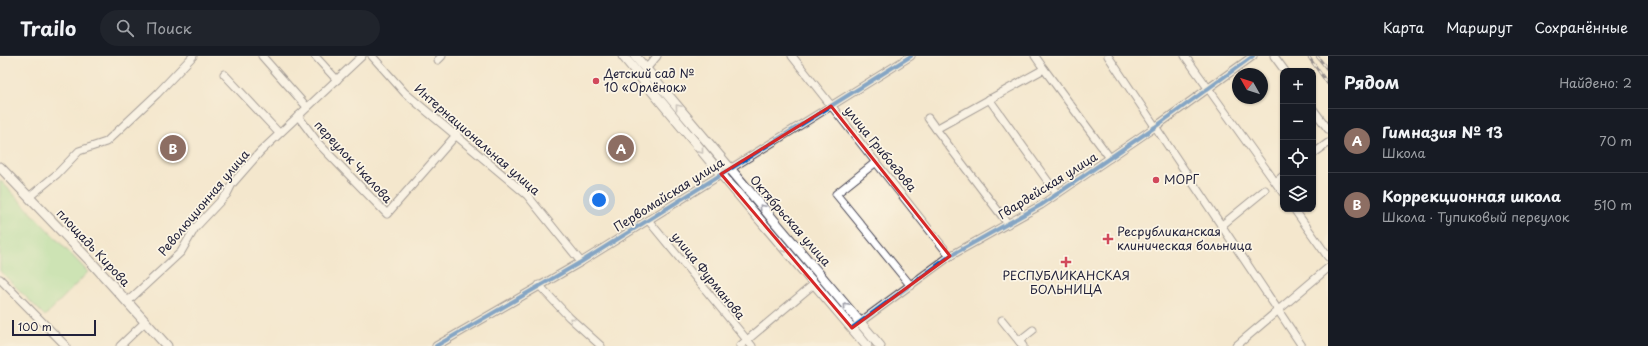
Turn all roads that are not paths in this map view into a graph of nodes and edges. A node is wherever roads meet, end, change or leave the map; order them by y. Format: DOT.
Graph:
graph roads {
  1 [pos="193,56"];
  2 [pos="262,56"];
  3 [pos="315,56"];
  4 [pos="362,56"];
  5 [pos="372,56"];
  6 [pos="623,56"];
  7 [pos="635,56"];
  8 [pos="657,56"];
  9 [pos="792,56"];
  10 [pos="911,56"];
  11 [pos="1035,56"];
  12 [pos="1108,56"];
  13 [pos="1185,56"];
  14 [pos="1253,56"];
  15 [pos="1274,56"];
  16 [pos="1283,68"];
  17 [pos="646,69"];
  18 [pos="1044,69"];
  19 [pos="224,74"];
  20 [pos="337,80"];
  21 [pos="1208,89"];
  22 [pos="989,99"];
  23 [pos="831,106"];
  24 [pos="307,107"];
  25 [pos="1316,113"];
  26 [pos="298,116"];
  27 [pos="928,118"];
  28 [pos="1155,126"];
  29 [pos="936,129"];
  30 [pos="1328,129"];
  31 [pos="279,134"];
  32 [pos="457,134"];
  33 [pos="1328,143"];
  34 [pos="1316,152"];
  35 [pos="1110,158"];
  36 [pos="876,162"];
  37 [pos="0,167"];
  38 [pos="730,169"];
  39 [pos="721,174"];
  40 [pos="1280,179"];
  41 [pos="1276,182"];
  42 [pos="1280,188"];
  43 [pos="1265,190"];
  44 [pos="1057,194"];
  45 [pos="29,197"];
  46 [pos="1296,212"];
  47 [pos="648,220"];
  48 [pos="1008,224"];
  49 [pos="1221,226"];
  50 [pos="950,256"];
  51 [pos="1328,257"];
  52 [pos="581,262"];
  53 [pos="1328,268"];
  54 [pos="0,279"];
  55 [pos="814,284"];
  56 [pos="539,285"];
  57 [pos="910,286"];
  58 [pos="127,302"];
  59 [pos="1278,312"];
  60 [pos="1002,320"];
  61 [pos="145,322"];
  62 [pos="860,322"];
  63 [pos="852,328"];
  64 [pos="1033,330"];
  65 [pos="749,343"];
  66 [pos="1021,344"];
  67 [pos="66,346"];
  68 [pos="120,346"];
  69 [pos="167,346"];
  70 [pos="436,346"];
  71 [pos="601,346"];
  72 [pos="740,346"];
  73 [pos="867,346"];
  74 [pos="880,346"];
  75 [pos="1236,346"];
  76 [pos="1302,346"];
  1 -- 45 [label="street"];
  2 -- 24 [label="street"];
  3 -- 20 [label="street"];
  4 -- 20 [label="street, Революционная улица"];
  5 -- 32 [label="street, Интернациональная улица"];
  6 -- 39 [label="main road, Октябрьская улица, one-way"];
  7 -- 17 [label="main road, Октябрьская улица"];
  8 -- 17 [label="street"];
  9 -- 23 [label="street, улица Грибоедова"];
  10 -- 23 [label="street, Первомайская улица"];
  11 -- 18 [label="street"];
  12 -- 28 [label="street"];
  13 -- 21 [label="street"];
  14 -- 21 [label="street, Гвардейская улица"];
  15 -- 16 [label="street"];
  38 -- 17 [label="main road, Октябрьская улица, one-way"];
  18 -- 22 [label="street"];
  18 -- 35 [label="street"];
  19 -- 31 [label="street"];
  20 -- 24 [label="street, Революционная улица"];
  21 -- 28 [label="street, Гвардейская улица"];
  21 -- 41 [label="street"];
  22 -- 29 [label="street"];
  22 -- 44 [label="street"];
  23 -- 36 [label="street, улица Грибоедова"];
  23 -- 38 [label="street, Первомайская улица"];
  24 -- 26 [label="street, Революционная улица"];
  25 -- 30 [label="street"];
  26 -- 31 [label="street, Революционная улица"];
  26 -- 32 [label="street, переулок Чкалова"];
  27 -- 29 [label="street"];
  28 -- 35 [label="street, Гвардейская улица"];
  28 -- 49 [label="street"];
  29 -- 48 [label="street"];
  31 -- 58 [label="street, Революционная улица"];
  32 -- 52 [label="street, Интернациональная улица"];
  33 -- 34 [label="street"];
  35 -- 44 [label="street, Гвардейская улица"];
  36 -- 50 [label="street, улица Грибоедова"];
  36 -- 57 [label="street"];
  37 -- 45 [label="main road, площадь Кирова"];
  38 -- 39 [label="street, Первомайская улица"];
  62 -- 38 [label="main road, Октябрьская улица, one-way"];
  39 -- 47 [label="street, Первомайская улица"];
  39 -- 55 [label="main road, Октябрьская улица, one-way"];
  40 -- 41 [label="street"];
  41 -- 42 [label="street"];
  43 -- 49 [label="street"];
  44 -- 48 [label="street, Гвардейская улица"];
  45 -- 58 [label="main road, площадь Кирова"];
  46 -- 51 [label="street"];
  47 -- 52 [label="street, Первомайская улица"];
  47 -- 65 [label="street, улица Фурманова"];
  48 -- 50 [label="street, Гвардейская улица"];
  49 -- 59 [label="street"];
  50 -- 57 [label="street, Гвардейская улица"];
  52 -- 56 [label="street, Первомайская улица"];
  53 -- 59 [label="street"];
  54 -- 67 [label="street"];
  55 -- 63 [label="main road, Октябрьская улица"];
  55 -- 65 [label="street"];
  56 -- 70 [label="street, Первомайская улица"];
  71 -- 56 [label="street, one-way"];
  57 -- 62 [label="street, Гвардейская улица"];
  58 -- 61 [label="main road, площадь Кирова"];
  59 -- 75 [label="street"];
  59 -- 76 [label="street"];
  60 -- 66 [label="street"];
  61 -- 68 [label="street"];
  61 -- 69 [label="main road, площадь Кирова"];
  62 -- 63 [label="street, Гвардейская улица"];
  62 -- 74 [label="main road, Октябрьская улица"];
  63 -- 73 [label="main road, Октябрьская улица"];
  64 -- 66 [label="street"];
  65 -- 72 [label="street"];
}
